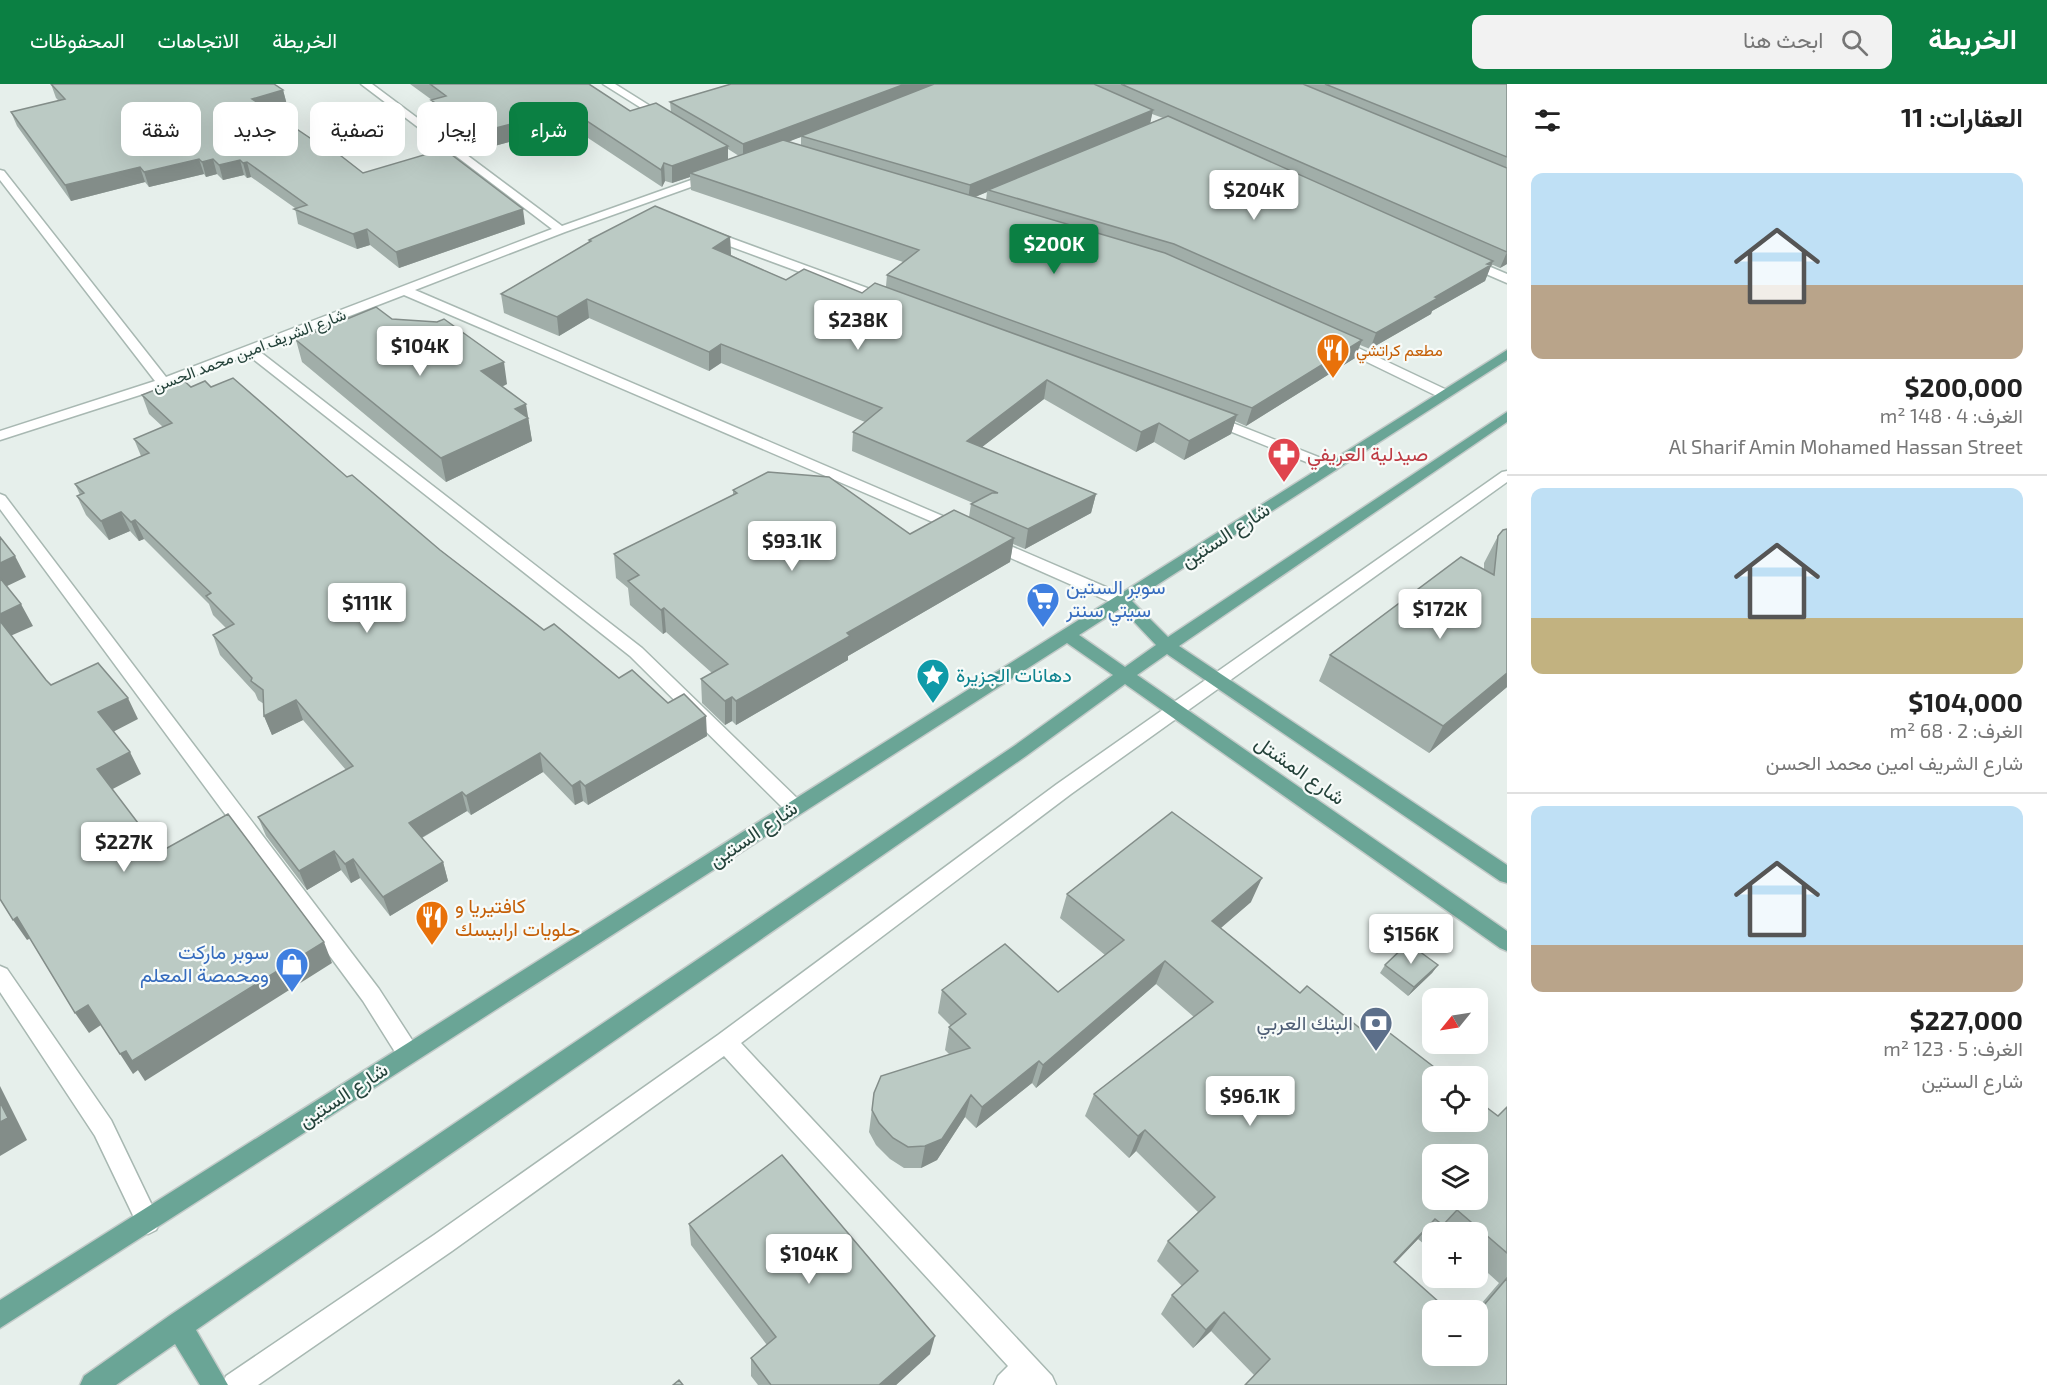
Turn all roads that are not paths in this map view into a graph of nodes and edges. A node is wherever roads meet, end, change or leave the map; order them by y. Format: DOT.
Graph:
graph roads {
  1 [pos="366,84"];
  2 [pos="608,84"];
  3 [pos="675,124"];
  4 [pos="0,173"];
  5 [pos="720,173"];
  6 [pos="631,205"];
  7 [pos="652,213"];
  8 [pos="696,229"];
  9 [pos="561,230"];
  10 [pos="1454,255"];
  11 [pos="1507,279"];
  12 [pos="406,291"];
  13 [pos="894,302"];
  14 [pos="1323,335"];
  15 [pos="249,349"];
  16 [pos="1507,354"];
  17 [pos="163,383"];
  18 [pos="1444,394"];
  19 [pos="1194,412"];
  20 [pos="1507,416"];
  21 [pos="0,436"];
  22 [pos="1331,467"];
  23 [pos="1507,475"];
  24 [pos="0,499"];
  25 [pos="1123,601"];
  26 [pos="1067,635"];
  27 [pos="1167,646"];
  28 [pos="1125,675"];
  29 [pos="1218,680"];
  30 [pos="1176,710"];
  31 [pos="794,807"];
  32 [pos="1507,874"];
  33 [pos="1507,942"];
  34 [pos="0,975"];
  35 [pos="726,1042"];
  36 [pos="408,1053"];
  37 [pos="148,1222"];
  38 [pos="0,1315"];
  39 [pos="178,1325"];
  40 [pos="1025,1366"];
  41 [pos="93,1385"];
  42 [pos="215,1385"];
  43 [pos="234,1385"];
  44 [pos="1007,1385"];
  45 [pos="1043,1385"];
  1 -- 9 [label="street"];
  2 -- 3 [label="street"];
  4 -- 17 [label="street"];
  5 -- 6 [label="street, شارع الشريف امين محمد الحسن"];
  6 -- 7 [label="street"];
  6 -- 9 [label="street, شارع الشريف امين محمد الحسن"];
  8 -- 13 [label="street"];
  9 -- 12 [label="street, شارع الشريف امين محمد الحسن"];
  10 -- 11 [label="street"];
  12 -- 15 [label="street, شارع الشريف امين محمد الحسن"];
  12 -- 25 [label="street"];
  14 -- 18 [label="street"];
  15 -- 17 [label="street, شارع الشريف امين محمد الحسن"];
  15 -- 31 [label="street"];
  16 -- 18 [label="main road, شارع الستين"];
  17 -- 21 [label="street, شارع الشريف امين محمد الحسن"];
  18 -- 22 [label="main road, شارع الستين"];
  19 -- 22 [label="street"];
  20 -- 27 [label="main road"];
  22 -- 25 [label="main road, شارع الستين"];
  23 -- 29 [label="street"];
  24 -- 36 [label="street"];
  25 -- 26 [label="main road, شارع الستين"];
  25 -- 27 [label="main road, شارع المشتل"];
  26 -- 28 [label="main road, شارع المشتل"];
  26 -- 31 [label="main road, شارع الستين"];
  27 -- 28 [label="main road"];
  27 -- 29 [label="main road, شارع المشتل"];
  28 -- 30 [label="main road, شارع المشتل"];
  28 -- 39 [label="main road"];
  29 -- 30 [label="street"];
  29 -- 32 [label="main road, شارع المشتل"];
  30 -- 33 [label="main road, شارع المشتل"];
  30 -- 35 [label="street"];
  31 -- 36 [label="main road, شارع الستين"];
  34 -- 37 [label="street"];
  35 -- 40 [label="street"];
  35 -- 43 [label="street"];
  36 -- 37 [label="main road, شارع الستين"];
  37 -- 38 [label="main road, شارع الستين"];
  39 -- 41 [label="main road"];
  39 -- 42 [label="main road"];
  40 -- 44 [label="street"];
  40 -- 45 [label="street"];
}
